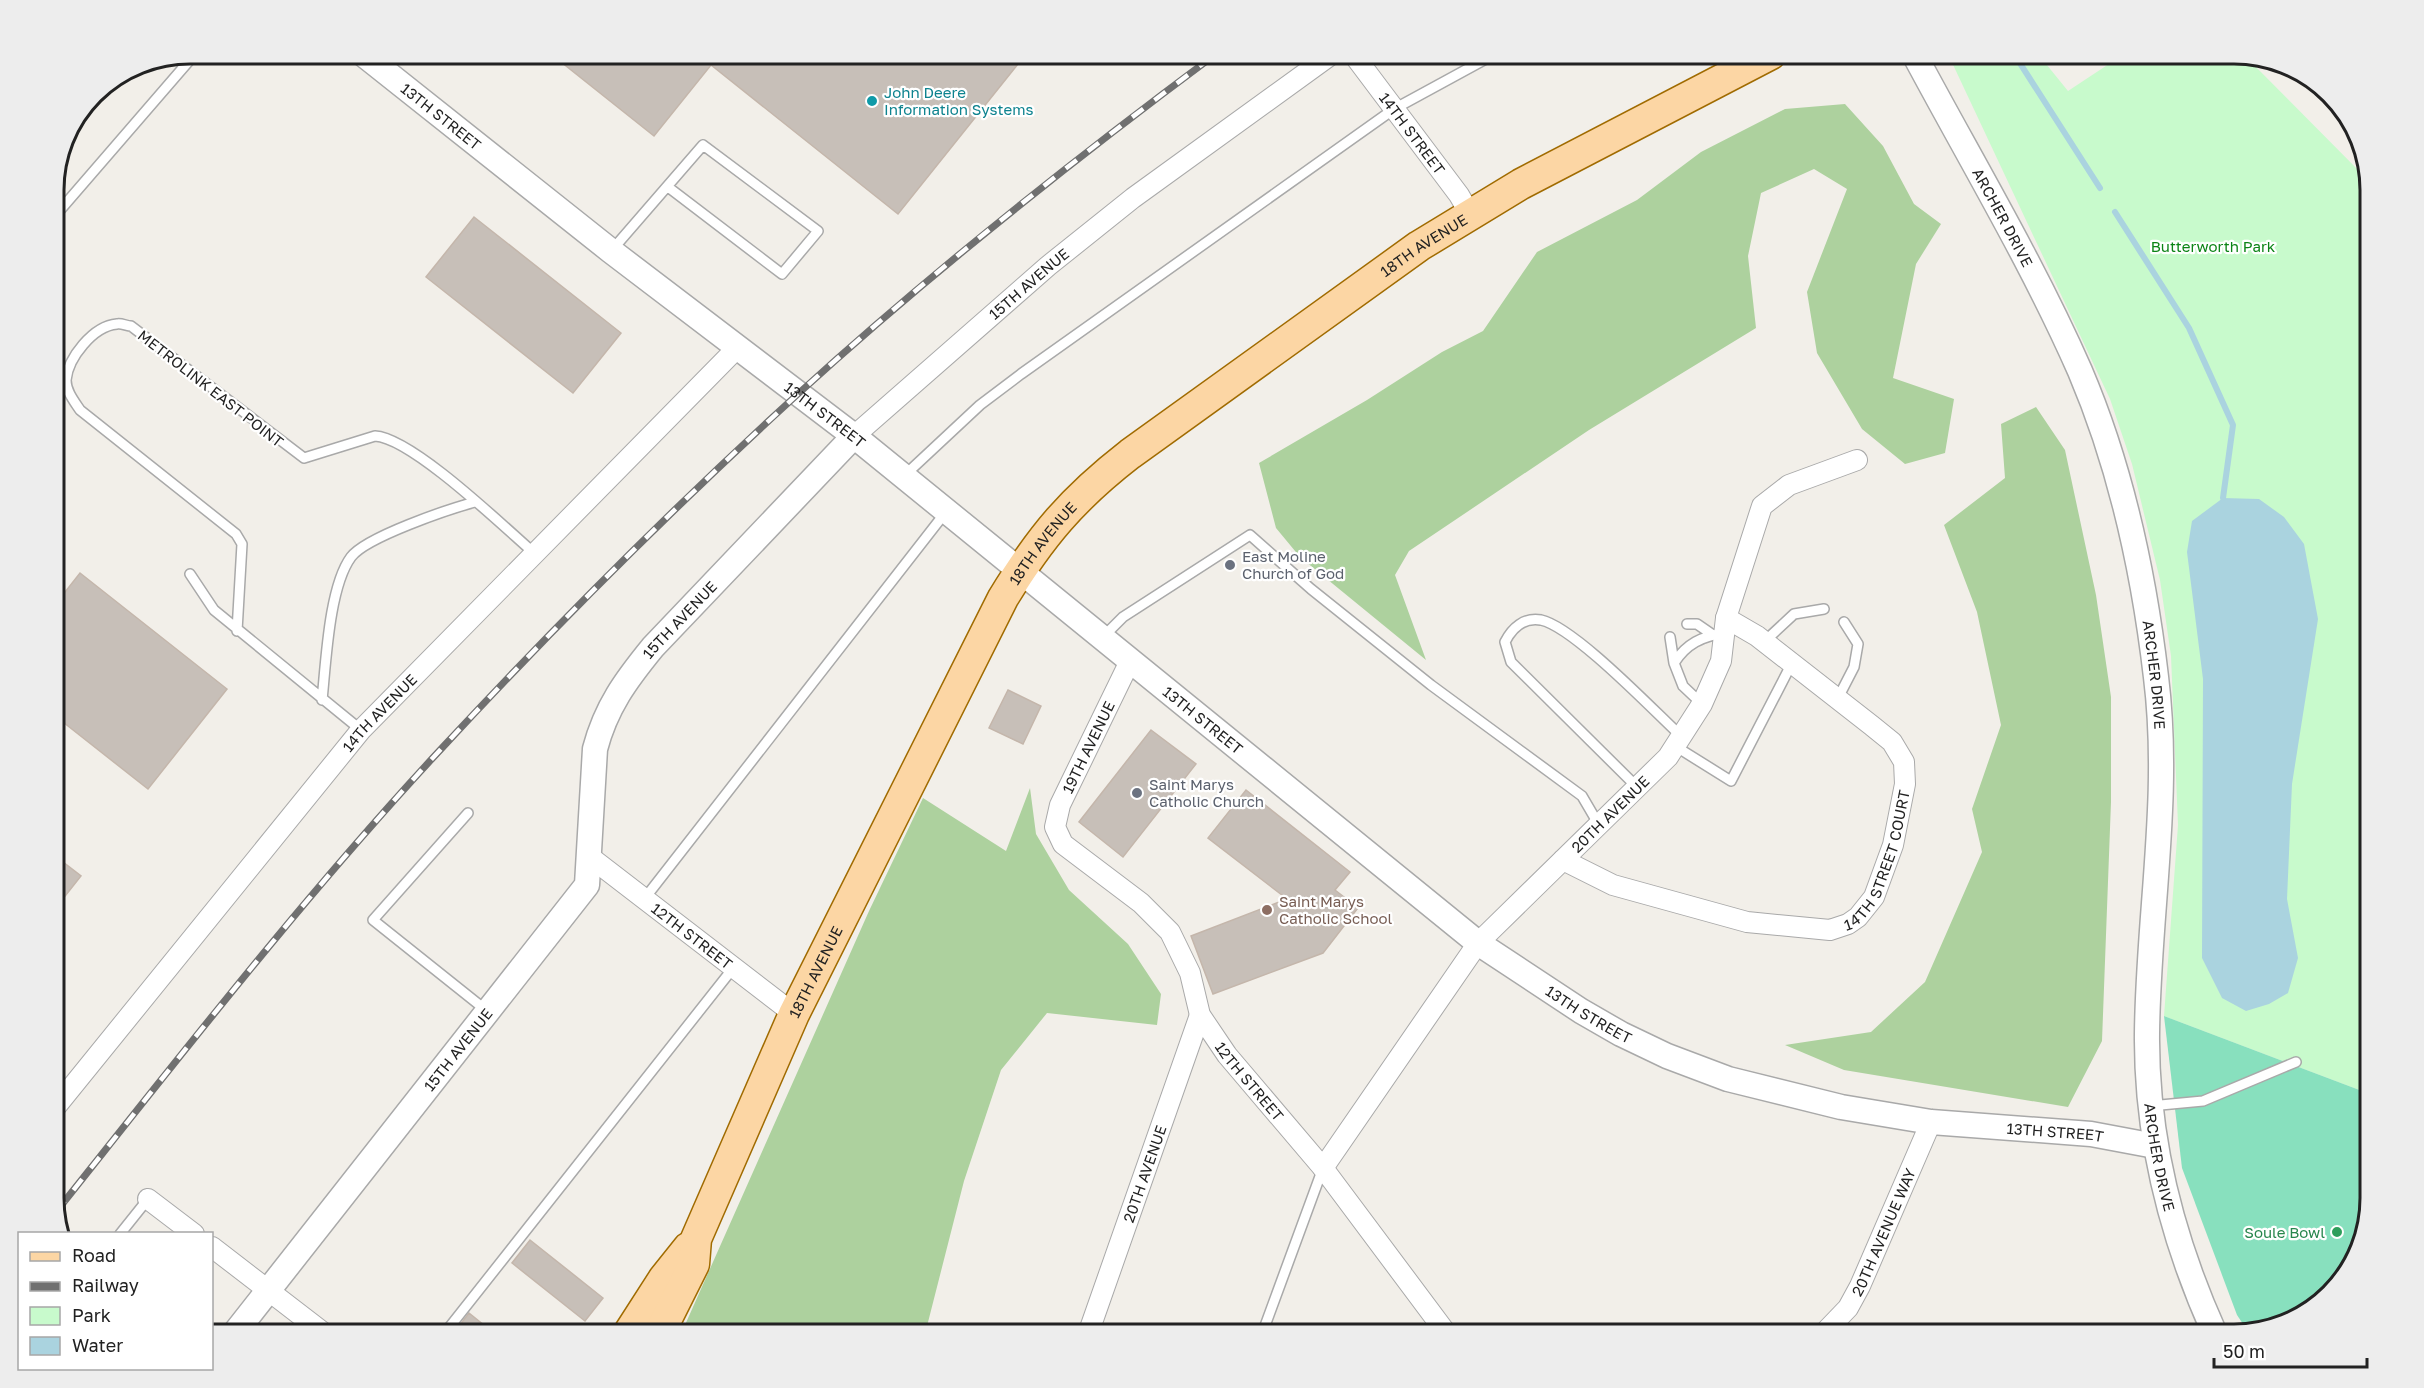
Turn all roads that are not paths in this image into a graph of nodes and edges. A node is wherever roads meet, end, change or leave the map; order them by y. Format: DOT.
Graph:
graph roads {
  1 [pos="1317,64"];
  2 [pos="1361,64"];
  3 [pos="1476,64"];
  4 [pos="1751,64"];
  5 [pos="1919,64"];
  6 [pos="185,65"];
  7 [pos="377,65"];
  8 [pos="1394,109"];
  9 [pos="668,186"];
  10 [pos="65,204"];
  11 [pos="1470,214"];
  12 [pos="611,251"];
  13 [pos="738,347"];
  14 [pos="854,436"];
  15 [pos="1857,460"];
  16 [pos="902,477"];
  17 [pos="475,502"];
  18 [pos="946,511"];
  19 [pos="534,553"];
  20 [pos="1021,570"];
  21 [pos="190,574"];
  22 [pos="1824,609"];
  23 [pos="1844,622"];
  24 [pos="1687,624"];
  25 [pos="1721,629"];
  26 [pos="237,631"];
  27 [pos="1103,637"];
  28 [pos="1670,637"];
  29 [pos="1764,641"];
  30 [pos="1130,661"];
  31 [pos="1674,663"];
  32 [pos="1792,663"];
  33 [pos="1838,699"];
  34 [pos="322,700"];
  35 [pos="1702,704"];
  36 [pos="362,730"];
  37 [pos="1679,741"];
  38 [pos="1637,787"];
  39 [pos="468,813"];
  40 [pos="1599,825"];
  41 [pos="1058,836"];
  42 [pos="590,857"];
  43 [pos="1563,860"];
  44 [pos="645,898"];
  45 [pos="1478,943"];
  46 [pos="734,967"];
  47 [pos="489,1012"];
  48 [pos="794,1014"];
  49 [pos="1200,1015"];
  50 [pos="2296,1062"];
  51 [pos="65,1094"];
  52 [pos="2150,1106"];
  53 [pos="1930,1122"];
  54 [pos="2155,1146"];
  55 [pos="1323,1168"];
  56 [pos="148,1198"];
  57 [pos="121,1232"];
  58 [pos="193,1232"];
  59 [pos="696,1239"];
  60 [pos="213,1248"];
  61 [pos="268,1290"];
  62 [pos="242,1324"];
  63 [pos="312,1324"];
  64 [pos="452,1324"];
  65 [pos="634,1324"];
  66 [pos="664,1324"];
  67 [pos="1092,1324"];
  68 [pos="1266,1324"];
  69 [pos="1440,1324"];
  70 [pos="1833,1324"];
  71 [pos="2211,1324"];
  1 -- 14 [label="street, 15TH AVENUE"];
  2 -- 8 [label="street, 14TH STREET"];
  3 -- 8 [label="lane"];
  4 -- 11 [label="main road, 18TH AVENUE"];
  5 -- 52 [label="street, ARCHER DRIVE"];
  6 -- 10 [label="lane"];
  7 -- 12 [label="street, 13TH STREET"];
  8 -- 11 [label="street, 14TH STREET"];
  8 -- 16 [label="lane"];
  9 -- 9 [label="lane"];
  9 -- 12 [label="lane"];
  11 -- 20 [label="main road, 18TH AVENUE"];
  12 -- 13 [label="street, 13TH STREET"];
  13 -- 14 [label="street, 13TH STREET"];
  13 -- 19 [label="street, 14TH AVENUE"];
  14 -- 16 [label="street, 13TH STREET"];
  14 -- 42 [label="street, 15TH AVENUE"];
  15 -- 25 [label="street, 20TH AVENUE"];
  16 -- 18 [label="street, 13TH STREET"];
  17 -- 19 [label="lane"];
  17 -- 26 [label="lane, METROLINK EAST POINT"];
  17 -- 34 [label="lane"];
  18 -- 20 [label="street, 13TH STREET"];
  18 -- 44 [label="lane"];
  19 -- 36 [label="street, 14TH AVENUE"];
  20 -- 27 [label="street, 13TH STREET"];
  20 -- 48 [label="main road, 18TH AVENUE"];
  21 -- 26 [label="lane"];
  22 -- 29 [label="lane"];
  23 -- 33 [label="lane"];
  24 -- 25 [label="lane"];
  25 -- 29 [label="street, 14TH STREET COURT"];
  25 -- 31 [label="lane"];
  25 -- 35 [label="street, 20TH AVENUE"];
  26 -- 34 [label="lane"];
  27 -- 30 [label="street, 13TH STREET"];
  27 -- 40 [label="lane"];
  28 -- 31 [label="lane"];
  29 -- 32 [label="street, 14TH STREET COURT"];
  30 -- 41 [label="street, 19TH AVENUE"];
  30 -- 45 [label="street, 13TH STREET"];
  31 -- 35 [label="lane"];
  32 -- 33 [label="street, 14TH STREET COURT"];
  32 -- 37 [label="lane"];
  33 -- 43 [label="street, 14TH STREET COURT"];
  34 -- 36 [label="lane"];
  35 -- 37 [label="street, 20TH AVENUE"];
  36 -- 51 [label="street, 14TH AVENUE"];
  37 -- 38 [label="street, 20TH AVENUE"];
  37 -- 38 [label="lane"];
  38 -- 40 [label="street, 20TH AVENUE"];
  39 -- 47 [label="lane"];
  40 -- 43 [label="street, 20TH AVENUE"];
  41 -- 49 [label="street, 12TH STREET"];
  42 -- 44 [label="street, 12TH STREET"];
  42 -- 47 [label="street, 15TH AVENUE"];
  43 -- 45 [label="street, 20TH AVENUE"];
  44 -- 46 [label="street, 12TH STREET"];
  45 -- 53 [label="street, 13TH STREET"];
  45 -- 55 [label="street, 20TH AVENUE"];
  46 -- 48 [label="street, 12TH STREET"];
  46 -- 64 [label="lane"];
  47 -- 61 [label="street, 15TH AVENUE"];
  48 -- 59 [label="main road, 18TH AVENUE"];
  49 -- 55 [label="street, 12TH STREET"];
  49 -- 67 [label="street, 20TH AVENUE"];
  50 -- 52 [label="lane"];
  52 -- 54 [label="street, ARCHER DRIVE"];
  53 -- 54 [label="street, 13TH STREET"];
  53 -- 70 [label="street, 20TH AVENUE WAY"];
  54 -- 71 [label="street, ARCHER DRIVE"];
  55 -- 68 [label="lane"];
  55 -- 69 [label="street, 12TH STREET"];
  56 -- 57 [label="lane"];
  56 -- 58 [label="street"];
  59 -- 65 [label="main road"];
  59 -- 66 [label="main road, 18TH AVENUE"];
  60 -- 61 [label="street"];
  61 -- 62 [label="street, 15TH AVENUE"];
  61 -- 63 [label="street"];
}
